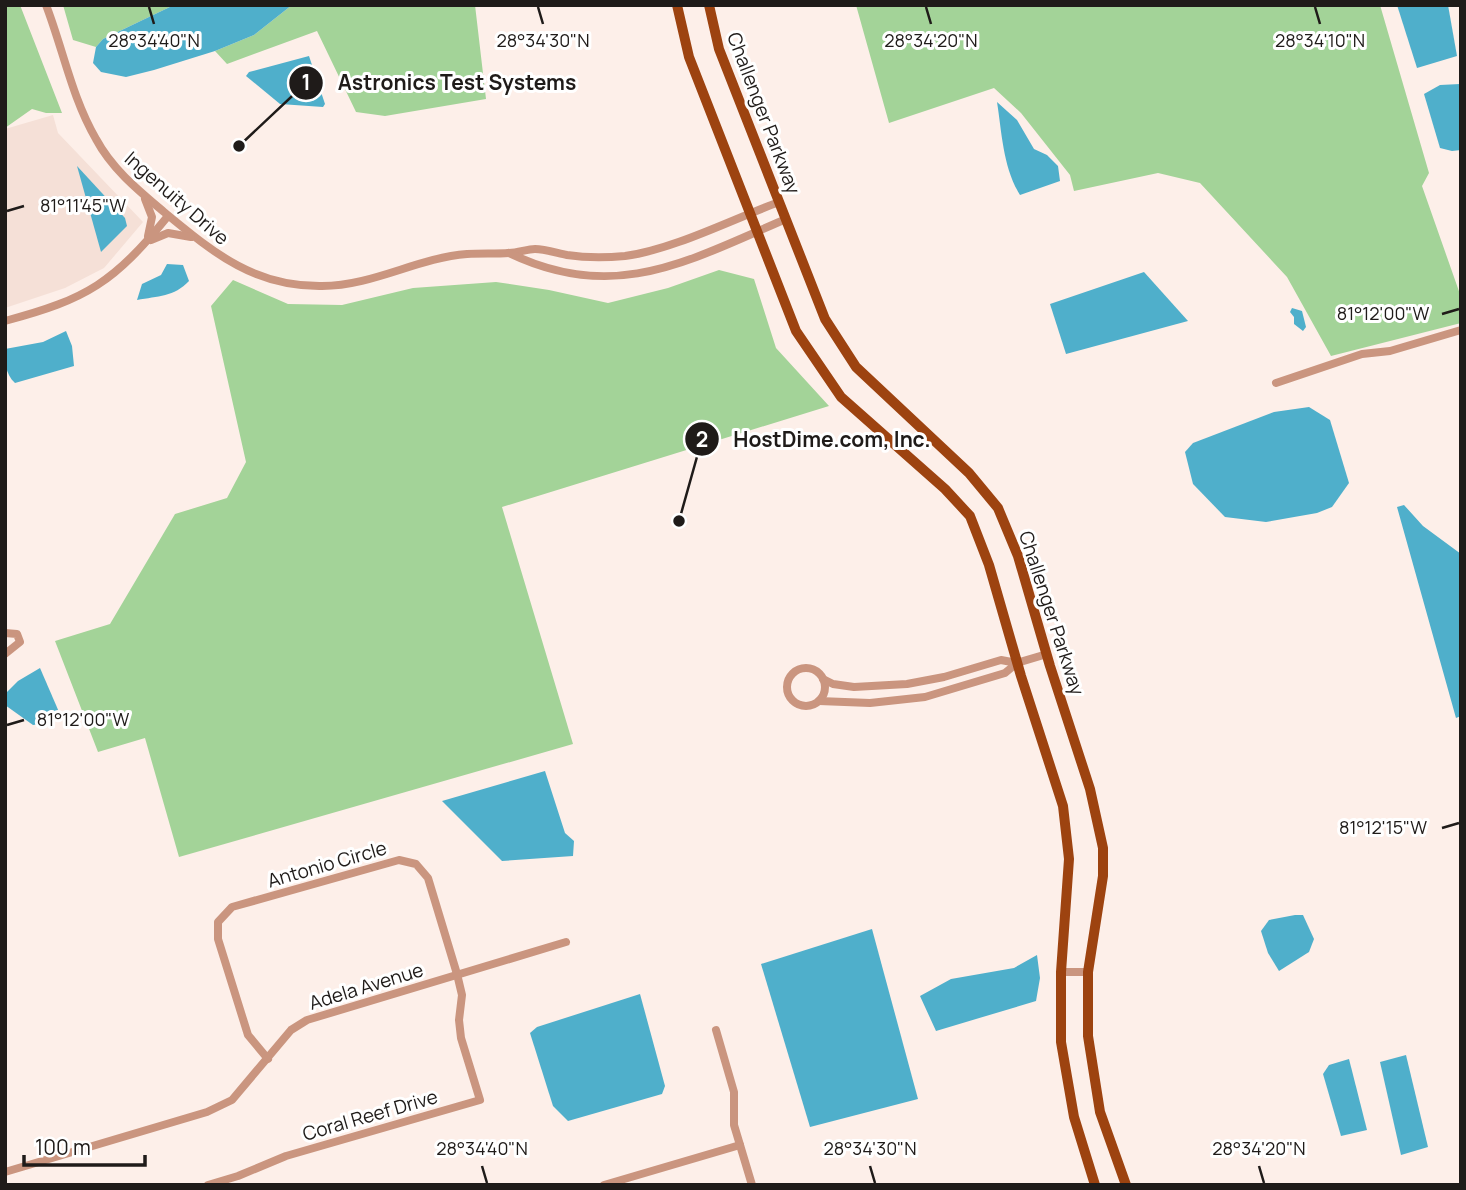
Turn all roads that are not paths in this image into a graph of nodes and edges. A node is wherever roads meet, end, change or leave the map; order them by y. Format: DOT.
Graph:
graph roads {
  1 [pos="46,5"];
  2 [pos="677,5"];
  3 [pos="709,5"];
  4 [pos="143,194"];
  5 [pos="779,202"];
  6 [pos="750,212"];
  7 [pos="168,216"];
  8 [pos="786,219"];
  9 [pos="757,232"];
  10 [pos="194,238"];
  11 [pos="146,242"];
  12 [pos="509,253"];
  13 [pos="5,321"];
  14 [pos="1461,330"];
  15 [pos="1276,383"];
  16 [pos="5,633"];
  17 [pos="5,654"];
  18 [pos="1046,654"];
  19 [pos="1017,663"];
  20 [pos="823,679"];
  21 [pos="819,701"];
  22 [pos="566,942"];
  23 [pos="1061,972"];
  24 [pos="1088,972"];
  25 [pos="457,974"];
  26 [pos="716,1030"];
  27 [pos="461,1038"];
  28 [pos="268,1059"];
  29 [pos="740,1144"];
  30 [pos="5,1172"];
  31 [pos="635,1181"];
  32 [pos="208,1185"];
  33 [pos="604,1185"];
  34 [pos="752,1185"];
  35 [pos="1095,1185"];
  36 [pos="1126,1185"];
  1 -- 4 [label="street, Ingenuity Drive"];
  2 -- 6 [label="main road"];
  3 -- 5 [label="main road, Challenger Parkway"];
  4 -- 7 [label="street, Ingenuity Drive"];
  4 -- 11 [label="street"];
  5 -- 6 [label="street, Ingenuity Drive"];
  5 -- 8 [label="main road, Challenger Parkway"];
  6 -- 9 [label="main road"];
  6 -- 12 [label="street, Ingenuity Drive"];
  7 -- 10 [label="street, Ingenuity Drive"];
  7 -- 11 [label="street"];
  8 -- 9 [label="street, Ingenuity Drive"];
  8 -- 18 [label="main road, Challenger Parkway"];
  9 -- 12 [label="street, Ingenuity Drive"];
  9 -- 19 [label="main road"];
  10 -- 11 [label="street"];
  10 -- 12 [label="street, Ingenuity Drive"];
  11 -- 13 [label="street"];
  14 -- 15 [label="street"];
  16 -- 17 [label="street"];
  18 -- 19 [label="street"];
  18 -- 24 [label="main road, Challenger Parkway"];
  19 -- 20 [label="street"];
  19 -- 21 [label="street"];
  19 -- 23 [label="main road"];
  20 -- 21 [label="street"];
  20 -- 21 [label="street"];
  22 -- 25 [label="street, Adela Avenue"];
  23 -- 24 [label="street"];
  23 -- 35 [label="main road"];
  24 -- 36 [label="main road, Challenger Parkway"];
  25 -- 27 [label="street, Antonio Circle"];
  25 -- 28 [label="street, Adela Avenue"];
  25 -- 28 [label="street, Antonio Circle"];
  26 -- 29 [label="street"];
  27 -- 32 [label="street, Coral Reef Drive"];
  28 -- 30 [label="street, Adela Avenue"];
  29 -- 31 [label="street"];
  29 -- 34 [label="street"];
  31 -- 33 [label="street"];
}
